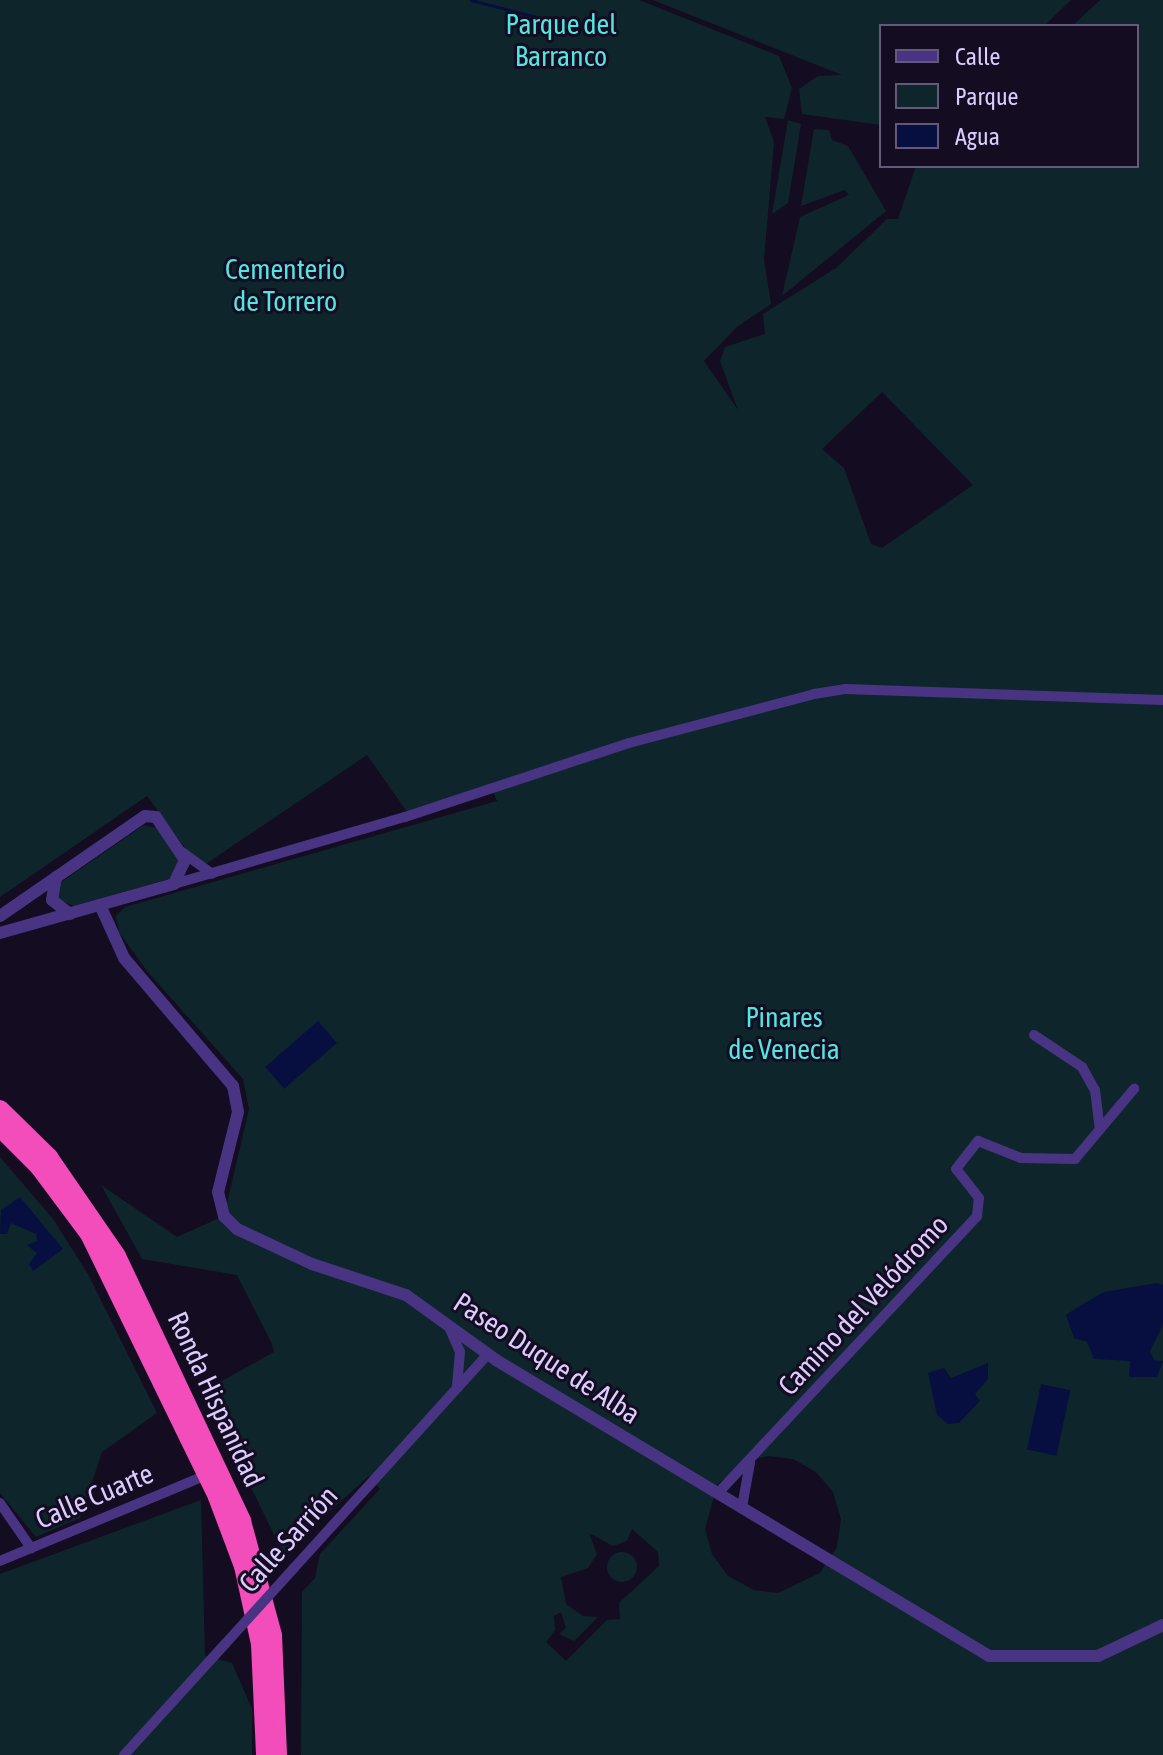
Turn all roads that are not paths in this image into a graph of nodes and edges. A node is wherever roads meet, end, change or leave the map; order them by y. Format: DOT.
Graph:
graph roads {
  1 [pos="1163,700"];
  2 [pos="182,852"];
  3 [pos="212,874"];
  4 [pos="58,875"];
  5 [pos="174,884"];
  6 [pos="100,905"];
  7 [pos="70,914"];
  8 [pos="0,916"];
  9 [pos="0,933"];
  10 [pos="1034,1035"];
  11 [pos="1134,1089"];
  12 [pos="0,1109"];
  13 [pos="0,1128"];
  14 [pos="1100,1129"];
  15 [pos="448,1325"];
  16 [pos="487,1355"];
  17 [pos="457,1388"];
  18 [pos="750,1463"];
  19 [pos="212,1470"];
  20 [pos="719,1492"];
  21 [pos="0,1503"];
  22 [pos="742,1507"];
  23 [pos="31,1548"];
  24 [pos="0,1561"];
  25 [pos="1163,1625"];
  26 [pos="124,1755"];
  27 [pos="265,1755"];
  28 [pos="278,1755"];
  1 -- 3 [label="street"];
  2 -- 3 [label="street"];
  2 -- 4 [label="street"];
  2 -- 5 [label="street"];
  3 -- 5 [label="street"];
  4 -- 7 [label="street"];
  4 -- 8 [label="street"];
  5 -- 6 [label="street"];
  6 -- 7 [label="street"];
  6 -- 15 [label="street, Paseo Duque de Alba"];
  7 -- 9 [label="street"];
  10 -- 14 [label="street"];
  11 -- 14 [label="street"];
  12 -- 19 [label="highway, Ronda Hispanidad"];
  13 -- 19 [label="highway, Ronda Hispanidad"];
  14 -- 18 [label="street, Camino del Velódromo"];
  15 -- 16 [label="street, Paseo Duque de Alba"];
  15 -- 17 [label="street"];
  16 -- 17 [label="street, Calle Sarrión"];
  16 -- 20 [label="street, Paseo Duque de Alba"];
  17 -- 26 [label="street, Calle Sarrión, bridge"];
  18 -- 20 [label="street, Camino del Velódromo"];
  18 -- 22 [label="street"];
  19 -- 23 [label="street, Calle Cuarte"];
  19 -- 27 [label="highway, Ronda Hispanidad"];
  19 -- 28 [label="highway, Ronda Hispanidad"];
  20 -- 22 [label="street, Paseo Duque de Alba"];
  21 -- 23 [label="street"];
  22 -- 25 [label="street, Paseo Duque de Alba"];
  23 -- 24 [label="street, Calle Cuarte"];
}
